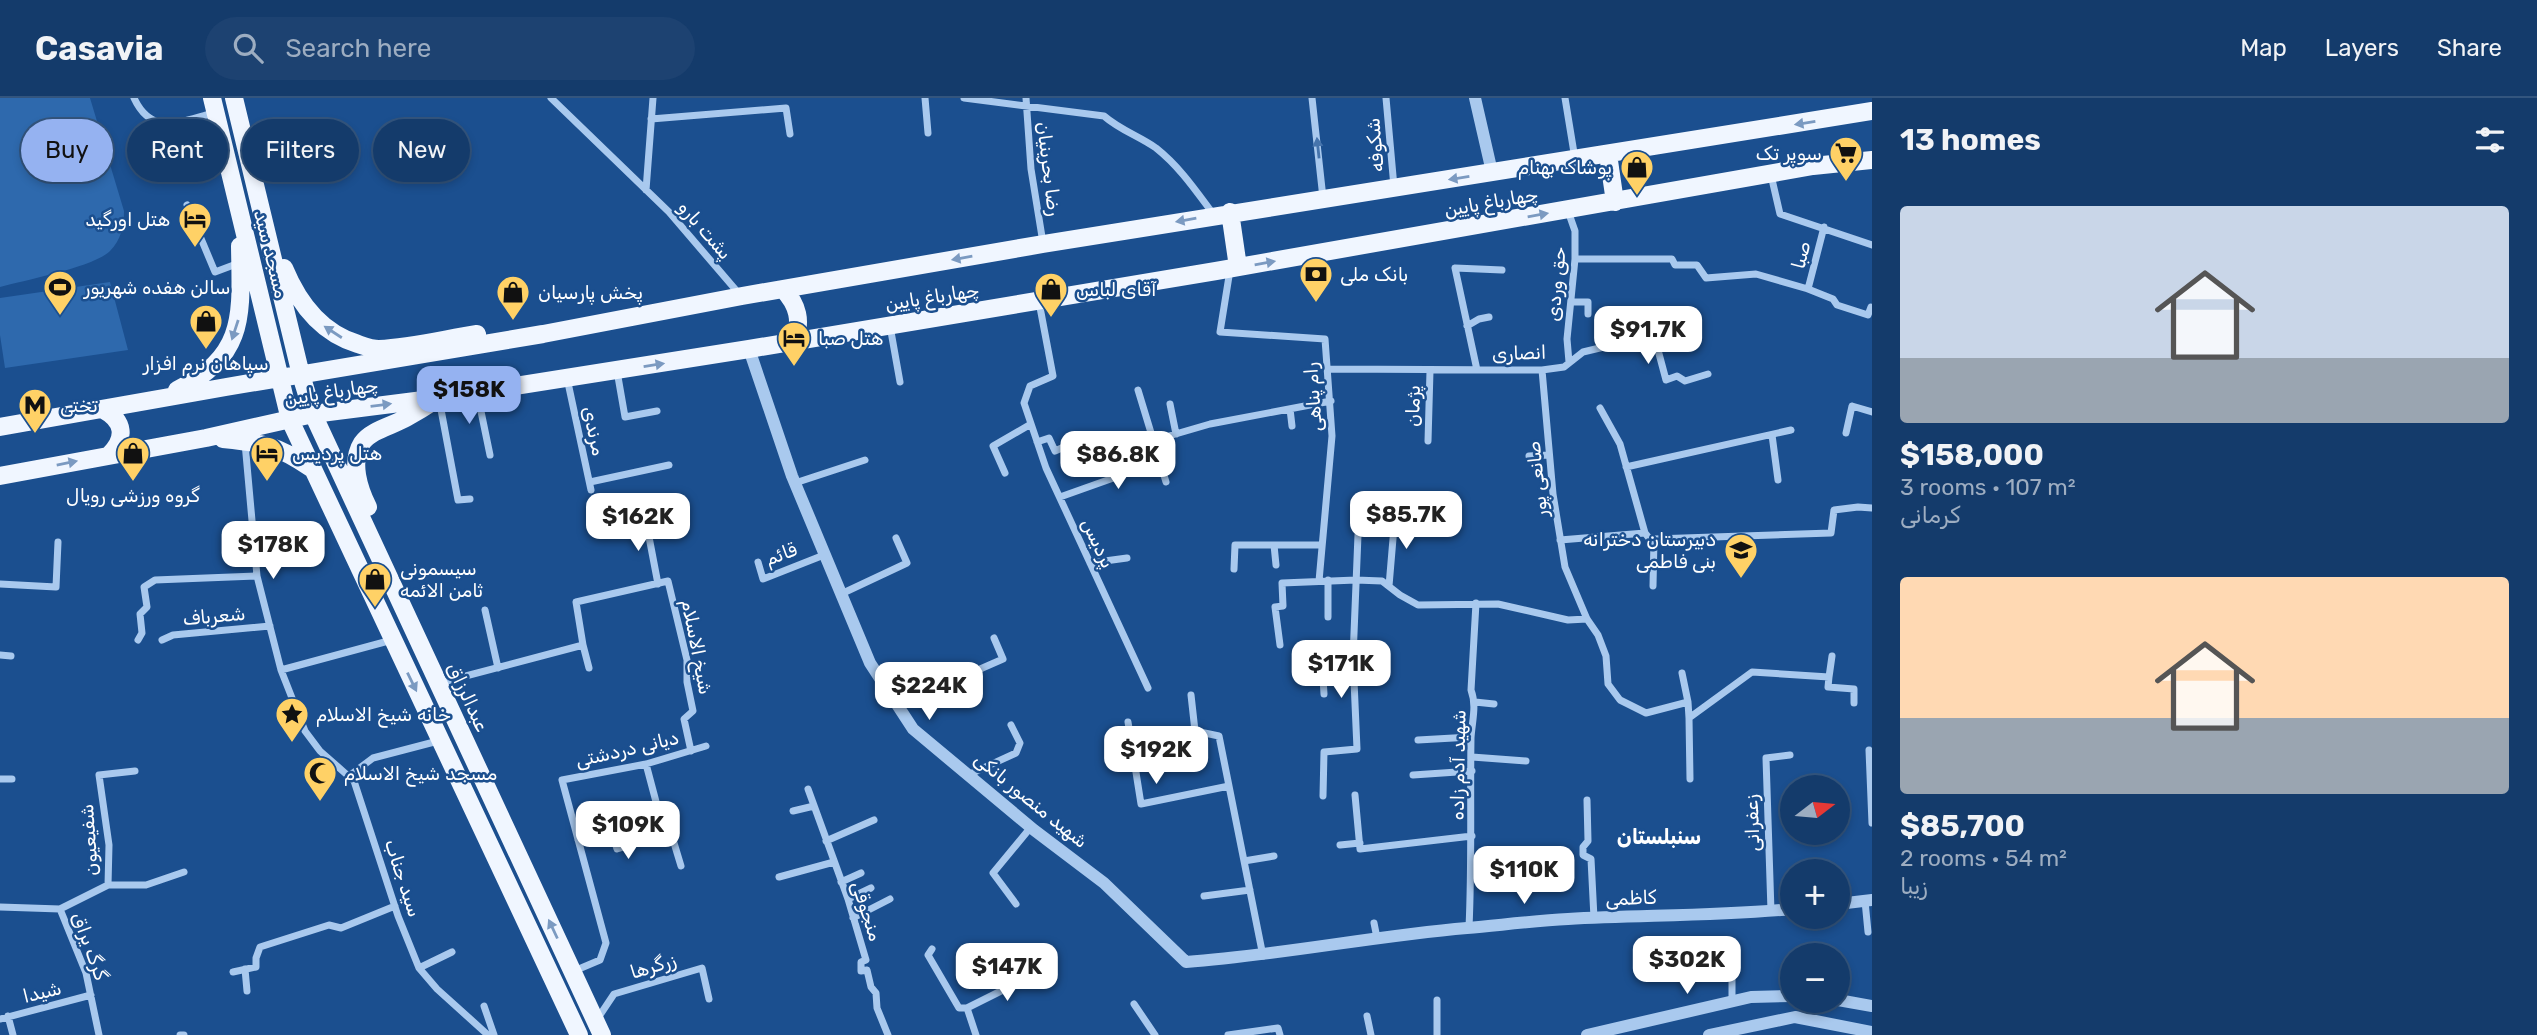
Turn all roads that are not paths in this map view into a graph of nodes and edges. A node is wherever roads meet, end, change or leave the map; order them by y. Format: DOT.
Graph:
graph roads {
  1 [pos="134,98"];
  2 [pos="234,98"];
  3 [pos="551,98"];
  4 [pos="653,98"];
  5 [pos="925,98"];
  6 [pos="964,98"];
  7 [pos="1312,98"];
  8 [pos="1475,98"];
  9 [pos="1566,98"];
  10 [pos="1386,99"];
  11 [pos="1026,102"];
  12 [pos="214,105"];
  13 [pos="1860,111"];
  14 [pos="651,119"];
  15 [pos="928,133"];
  16 [pos="790,134"];
  17 [pos="1608,154"];
  18 [pos="1575,160"];
  19 [pos="1872,160"];
  20 [pos="1492,172"];
  21 [pos="1771,174"];
  22 [pos="1395,188"];
  23 [pos="646,190"];
  24 [pos="1323,199"];
  25 [pos="1615,202"];
  26 [pos="187,205"];
  27 [pos="1567,210"];
  28 [pos="240,214"];
  29 [pos="1222,214"];
  30 [pos="264,223"];
  31 [pos="1824,228"];
  32 [pos="1043,244"];
  33 [pos="1872,245"];
  34 [pos="1576,259"];
  35 [pos="240,263"];
  36 [pos="1234,268"];
  37 [pos="1502,271"];
  38 [pos="783,289"];
  39 [pos="1808,289"];
  40 [pos="742,296"];
  41 [pos="1039,301"];
  42 [pos="1571,302"];
  43 [pos="1871,307"];
  44 [pos="1588,314"];
  45 [pos="1489,317"];
  46 [pos="889,325"];
  47 [pos="1467,326"];
  48 [pos="543,334"];
  49 [pos="794,342"];
  50 [pos="749,349"];
  51 [pos="1569,362"];
  52 [pos="1328,369"];
  53 [pos="617,370"];
  54 [pos="1477,370"];
  55 [pos="1542,370"];
  56 [pos="1430,371"];
  57 [pos="1708,374"];
  58 [pos="301,375"];
  59 [pos="567,378"];
  60 [pos="279,379"];
  61 [pos="900,382"];
  62 [pos="1138,390"];
  63 [pos="476,391"];
  64 [pos="439,398"];
  65 [pos="158,399"];
  66 [pos="1331,401"];
  67 [pos="1171,404"];
  68 [pos="1600,408"];
  69 [pos="1290,409"];
  70 [pos="104,410"];
  71 [pos="656,411"];
  72 [pos="1872,412"];
  73 [pos="313,414"];
  74 [pos="290,420"];
  75 [pos="1031,424"];
  76 [pos="1292,426"];
  77 [pos="0,428"];
  78 [pos="1791,430"];
  79 [pos="1846,433"];
  80 [pos="1176,434"];
  81 [pos="1772,435"];
  82 [pos="206,438"];
  83 [pos="1084,438"];
  84 [pos="1154,440"];
  85 [pos="245,441"];
  86 [pos="1037,442"];
  87 [pos="1428,442"];
  88 [pos="110,454"];
  89 [pos="1549,454"];
  90 [pos="490,455"];
  91 [pos="1529,456"];
  92 [pos="865,460"];
  93 [pos="669,465"];
  94 [pos="1166,466"];
  95 [pos="1626,467"];
  96 [pos="312,468"];
  97 [pos="1005,473"];
  98 [pos="0,476"];
  99 [pos="1778,480"];
  100 [pos="1166,482"];
  101 [pos="795,483"];
  102 [pos="1060,498"];
  103 [pos="470,499"];
  104 [pos="1871,506"];
  105 [pos="1422,515"];
  106 [pos="645,516"];
  107 [pos="1393,530"];
  108 [pos="1645,533"];
  109 [pos="896,538"];
  110 [pos="1654,539"];
  111 [pos="1560,540"];
  112 [pos="58,542"];
  113 [pos="1274,545"];
  114 [pos="1322,545"];
  115 [pos="824,555"];
  116 [pos="1127,558"];
  117 [pos="758,562"];
  118 [pos="1090,563"];
  119 [pos="1276,565"];
  120 [pos="1234,569"];
  121 [pos="257,576"];
  122 [pos="1328,580"];
  123 [pos="1356,580"];
  124 [pos="1319,581"];
  125 [pos="0,584"];
  126 [pos="658,584"];
  127 [pos="1389,586"];
  128 [pos="1653,586"];
  129 [pos="841,594"];
  130 [pos="1476,603"];
  131 [pos="485,610"];
  132 [pos="1328,617"];
  133 [pos="1587,619"];
  134 [pos="270,626"];
  135 [pos="994,638"];
  136 [pos="138,640"];
  137 [pos="162,640"];
  138 [pos="392,640"];
  139 [pos="583,645"];
  140 [pos="1280,645"];
  141 [pos="0,655"];
  142 [pos="10,656"];
  143 [pos="1832,656"];
  144 [pos="426,657"];
  145 [pos="1353,658"];
  146 [pos="498,668"];
  147 [pos="589,668"];
  148 [pos="281,670"];
  149 [pos="1682,673"];
  150 [pos="1829,677"];
  151 [pos="438,683"];
  152 [pos="1147,688"];
  153 [pos="1324,694"];
  154 [pos="1191,695"];
  155 [pos="1475,702"];
  156 [pos="1688,702"];
  157 [pos="1854,703"];
  158 [pos="1494,704"];
  159 [pos="898,705"];
  160 [pos="1689,718"];
  161 [pos="1128,722"];
  162 [pos="1011,725"];
  163 [pos="1471,737"];
  164 [pos="440,740"];
  165 [pos="1418,740"];
  166 [pos="706,746"];
  167 [pos="1869,750"];
  168 [pos="691,751"];
  169 [pos="1790,755"];
  170 [pos="1472,757"];
  171 [pos="1526,761"];
  172 [pos="646,764"];
  173 [pos="135,771"];
  174 [pos="1472,771"];
  175 [pos="968,775"];
  176 [pos="1413,775"];
  177 [pos="349,776"];
  178 [pos="0,779"];
  179 [pos="12,779"];
  180 [pos="1690,779"];
  181 [pos="1229,786"];
  182 [pos="808,789"];
  183 [pos="1323,796"];
  184 [pos="1355,796"];
  185 [pos="1587,800"];
  186 [pos="814,806"];
  187 [pos="793,811"];
  188 [pos="659,813"];
  189 [pos="874,820"];
  190 [pos="1872,823"];
  191 [pos="1031,827"];
  192 [pos="1472,836"];
  193 [pos="578,840"];
  194 [pos="826,841"];
  195 [pos="1360,843"];
  196 [pos="1340,845"];
  197 [pos="1274,856"];
  198 [pos="1244,861"];
  199 [pos="834,862"];
  200 [pos="681,866"];
  201 [pos="184,872"];
  202 [pos="587,873"];
  203 [pos="860,873"];
  204 [pos="578,876"];
  205 [pos="779,877"];
  206 [pos="841,882"];
  207 [pos="108,885"];
  208 [pos="871,888"];
  209 [pos="1250,890"];
  210 [pos="1204,896"];
  211 [pos="848,899"];
  212 [pos="890,899"];
  213 [pos="1869,901"];
  214 [pos="1850,903"];
  215 [pos="1016,904"];
  216 [pos="395,906"];
  217 [pos="0,907"];
  218 [pos="60,909"];
  219 [pos="1780,910"];
  220 [pos="1771,911"];
  221 [pos="853,918"];
  222 [pos="1594,918"];
  223 [pos="1374,923"];
  224 [pos="1469,928"];
  225 [pos="1868,932"];
  226 [pos="1377,938"];
  227 [pos="932,949"];
  228 [pos="452,953"];
  229 [pos="1262,956"];
  230 [pos="1012,959"];
  231 [pos="418,968"];
  232 [pos="245,969"];
  233 [pos="233,972"];
  234 [pos="573,972"];
  235 [pos="1732,976"];
  236 [pos="247,990"];
  237 [pos="91,995"];
  238 [pos="1780,996"];
  239 [pos="709,999"];
  240 [pos="1437,1000"];
  241 [pos="1732,1002"];
  242 [pos="1850,1002"];
  243 [pos="1134,1004"];
  244 [pos="484,1006"];
  245 [pos="1872,1006"];
  246 [pos="967,1008"];
  247 [pos="1367,1016"];
  248 [pos="4,1018"];
  249 [pos="599,1028"];
  250 [pos="1872,1032"];
  251 [pos="13,1035"];
  252 [pos="99,1035"];
  253 [pos="488,1035"];
  254 [pos="494,1035"];
  255 [pos="579,1035"];
  256 [pos="888,1035"];
  257 [pos="976,1035"];
  258 [pos="1155,1035"];
  259 [pos="1228,1035"];
  260 [pos="1280,1035"];
  261 [pos="1371,1035"];
  262 [pos="1437,1035"];
  263 [pos="1587,1035"];
  264 [pos="1709,1035"];
  1 -- 12 [label="street"];
  2 -- 30 [label="main road, مسجد سید"];
  3 -- 23 [label="street, پشت بارو"];
  4 -- 14 [label="street"];
  5 -- 15 [label="street"];
  6 -- 11 [label="street"];
  24 -- 7 [label="street, one-way"];
  8 -- 20 [label="street"];
  9 -- 18 [label="street"];
  10 -- 22 [label="street, شکوفه"];
  11 -- 29 [label="street"];
  11 -- 32 [label="street, رضا بحرینیان"];
  12 -- 28 [label="main road, مسجد سید"];
  13 -- 17 [label="main road, چهارباغ پایین, one-way"];
  14 -- 16 [label="street"];
  14 -- 23 [label="street"];
  17 -- 18 [label="main road, چهارباغ پایین"];
  17 -- 25 [label="main road"];
  18 -- 20 [label="main road, چهارباغ پایین"];
  19 -- 21 [label="main road, چهارباغ پایین"];
  20 -- 22 [label="main road, چهارباغ پایین, one-way"];
  21 -- 25 [label="main road, چهارباغ پایین"];
  21 -- 31 [label="street"];
  22 -- 24 [label="main road, چهارباغ پایین"];
  23 -- 40 [label="street, پشت بارو"];
  24 -- 29 [label="main road, چهارباغ پایین"];
  25 -- 27 [label="main road, چهارباغ پایین"];
  26 -- 35 [label="street"];
  27 -- 34 [label="street, حق وردی"];
  36 -- 27 [label="main road, چهارباغ پایین, one-way"];
  28 -- 35 [label="main road"];
  28 -- 60 [label="main road, مسجد سید"];
  29 -- 32 [label="main road, چهارباغ پایین, one-way"];
  29 -- 36 [label="main road"];
  48 -- 30 [label="main road, one-way"];
  30 -- 58 [label="main road, مسجد سید"];
  31 -- 33 [label="street"];
  31 -- 39 [label="street, صبا"];
  32 -- 38 [label="main road, چهارباغ پایین, one-way"];
  34 -- 39 [label="street"];
  34 -- 42 [label="street, حق وردی"];
  35 -- 65 [label="main road, one-way"];
  36 -- 41 [label="main road, چهارباغ پایین"];
  36 -- 52 [label="street, رام پناهی"];
  37 -- 47 [label="street"];
  38 -- 40 [label="main road, چهارباغ پایین"];
  38 -- 49 [label="main road"];
  39 -- 43 [label="street"];
  40 -- 48 [label="main road, چهارباغ پایین"];
  41 -- 46 [label="main road, چهارباغ پایین"];
  41 -- 75 [label="street, پردیس"];
  42 -- 44 [label="street"];
  42 -- 51 [label="street, حق وردی"];
  45 -- 47 [label="street"];
  46 -- 49 [label="main road, چهارباغ پایین"];
  46 -- 61 [label="street"];
  47 -- 54 [label="street"];
  48 -- 58 [label="main road, چهارباغ پایین"];
  49 -- 50 [label="main road, چهارباغ پایین"];
  53 -- 50 [label="main road, چهارباغ پایین, one-way"];
  50 -- 101 [label="street, شهید منصور بانکی"];
  51 -- 55 [label="street, انصاری"];
  51 -- 57 [label="street, انصاری"];
  52 -- 56 [label="street, انصاری"];
  52 -- 66 [label="street, رام پناهی"];
  53 -- 59 [label="main road, چهارباغ پایین"];
  53 -- 71 [label="street, مرندی"];
  54 -- 55 [label="street, انصاری"];
  54 -- 56 [label="street, انصاری"];
  55 -- 89 [label="street, صانعی پور"];
  56 -- 87 [label="street, پژمان"];
  58 -- 60 [label="main road, چهارباغ پایین"];
  58 -- 73 [label="main road, مسجد سید"];
  59 -- 63 [label="main road, چهارباغ پایین"];
  59 -- 93 [label="street, مرندی"];
  60 -- 65 [label="main road, چهارباغ پایین"];
  60 -- 74 [label="main road, مسجد سید"];
  62 -- 84 [label="street"];
  63 -- 64 [label="main road, چهارباغ پایین"];
  63 -- 90 [label="street"];
  73 -- 64 [label="main road, چهارباغ پایین, one-way"];
  64 -- 103 [label="street"];
  64 -- 144 [label="main road"];
  65 -- 70 [label="main road, چهارباغ پایین"];
  66 -- 69 [label="street"];
  66 -- 114 [label="street, رام پناهی"];
  67 -- 80 [label="street"];
  68 -- 95 [label="street"];
  69 -- 76 [label="street"];
  69 -- 80 [label="street"];
  70 -- 77 [label="main road, چهارباغ پایین"];
  70 -- 88 [label="main road"];
  72 -- 79 [label="street"];
  73 -- 74 [label="main road, چهارباغ پایین"];
  73 -- 144 [label="main road, عبدالرزاق"];
  74 -- 82 [label="main road, چهارباغ پایین"];
  74 -- 96 [label="main road"];
  75 -- 86 [label="street, پردیس"];
  75 -- 97 [label="street"];
  78 -- 81 [label="street"];
  80 -- 84 [label="street"];
  81 -- 95 [label="street"];
  81 -- 99 [label="street"];
  82 -- 85 [label="main road"];
  82 -- 88 [label="main road, چهارباغ پایین"];
  83 -- 86 [label="street"];
  84 -- 94 [label="street"];
  85 -- 96 [label="main road"];
  85 -- 121 [label="street"];
  86 -- 102 [label="street, پردیس"];
  98 -- 88 [label="main road, چهارباغ پایین, one-way"];
  89 -- 91 [label="street"];
  89 -- 111 [label="street, صانعی پور"];
  92 -- 101 [label="street"];
  94 -- 100 [label="street"];
  94 -- 102 [label="street"];
  95 -- 108 [label="street"];
  96 -- 138 [label="main road"];
  101 -- 115 [label="street, شهید منصور بانکی"];
  102 -- 118 [label="street, پردیس"];
  104 -- 110 [label="street"];
  105 -- 107 [label="street"];
  106 -- 126 [label="street"];
  107 -- 123 [label="street"];
  107 -- 127 [label="street"];
  108 -- 110 [label="street"];
  108 -- 111 [label="street"];
  109 -- 129 [label="street"];
  110 -- 128 [label="street"];
  111 -- 133 [label="street, صانعی پور"];
  112 -- 125 [label="street"];
  113 -- 114 [label="street"];
  113 -- 119 [label="street"];
  113 -- 120 [label="street"];
  114 -- 124 [label="street, رام پناهی"];
  115 -- 117 [label="street, قائم"];
  115 -- 129 [label="street, شهید منصور بانکی"];
  116 -- 118 [label="street"];
  118 -- 152 [label="street, پردیس"];
  121 -- 134 [label="street"];
  121 -- 136 [label="street"];
  122 -- 123 [label="street"];
  122 -- 124 [label="street"];
  122 -- 132 [label="street"];
  123 -- 127 [label="street"];
  123 -- 145 [label="street"];
  124 -- 140 [label="street"];
  126 -- 139 [label="street, شیخ الاسلام"];
  126 -- 168 [label="street, شیخ الاسلام"];
  127 -- 130 [label="street"];
  129 -- 159 [label="street, شهید منصور بانکی"];
  130 -- 133 [label="street"];
  130 -- 155 [label="street, شهید آدم زاده"];
  131 -- 146 [label="street"];
  133 -- 156 [label="street, صانعی پور"];
  134 -- 137 [label="street, شعرباف"];
  134 -- 148 [label="street"];
  135 -- 159 [label="street"];
  138 -- 148 [label="street"];
  138 -- 164 [label="main road, one-way"];
  139 -- 146 [label="street"];
  139 -- 147 [label="street"];
  141 -- 142 [label="street"];
  143 -- 150 [label="street"];
  144 -- 151 [label="main road, عبدالرزاق"];
  145 -- 153 [label="street"];
  145 -- 183 [label="street"];
  146 -- 151 [label="street"];
  148 -- 177 [label="street, سید جناب"];
  149 -- 156 [label="street"];
  150 -- 157 [label="street"];
  150 -- 160 [label="street"];
  234 -- 151 [label="main road, عبدالرزاق, one-way"];
  154 -- 181 [label="street"];
  155 -- 158 [label="street"];
  155 -- 163 [label="street, شهید آدم زاده"];
  156 -- 160 [label="street"];
  159 -- 175 [label="street, شهید منصور بانکی"];
  160 -- 180 [label="street"];
  161 -- 181 [label="street"];
  162 -- 175 [label="street"];
  163 -- 165 [label="street"];
  163 -- 170 [label="street, شهید آدم زاده"];
  164 -- 177 [label="street"];
  164 -- 255 [label="main road"];
  166 -- 168 [label="street, دیانی دردشتی"];
  167 -- 190 [label="street"];
  168 -- 172 [label="street, دیانی دردشتی"];
  169 -- 220 [label="street, زعفرانی"];
  170 -- 171 [label="street"];
  170 -- 174 [label="street, شهید آدم زاده"];
  172 -- 188 [label="street"];
  172 -- 193 [label="street, دیانی دردشتی"];
  173 -- 207 [label="street, شفیعیون"];
  174 -- 176 [label="street"];
  174 -- 192 [label="street, شهید آدم زاده"];
  175 -- 191 [label="street, شهید منصور بانکی"];
  177 -- 216 [label="street, سید جناب"];
  178 -- 179 [label="street"];
  181 -- 198 [label="street"];
  182 -- 186 [label="street, منجوقی"];
  184 -- 195 [label="street"];
  185 -- 222 [label="street"];
  186 -- 187 [label="street"];
  186 -- 194 [label="street, منجوقی"];
  189 -- 194 [label="street"];
  191 -- 215 [label="street"];
  191 -- 229 [label="street, شهید منصور بانکی"];
  192 -- 195 [label="street"];
  192 -- 224 [label="street, شهید آدم زاده"];
  193 -- 200 [label="street"];
  193 -- 202 [label="street, دیانی دردشتی"];
  194 -- 199 [label="street, منجوقی"];
  195 -- 196 [label="street"];
  197 -- 198 [label="street"];
  198 -- 209 [label="street"];
  199 -- 205 [label="street"];
  199 -- 206 [label="street, منجوقی"];
  201 -- 207 [label="street"];
  202 -- 204 [label="street"];
  202 -- 234 [label="street, دیانی دردشتی"];
  203 -- 206 [label="street"];
  206 -- 211 [label="street, منجوقی"];
  207 -- 218 [label="street, شفیعیون"];
  208 -- 211 [label="street"];
  209 -- 210 [label="street"];
  209 -- 229 [label="street"];
  211 -- 221 [label="street, منجوقی"];
  212 -- 221 [label="street"];
  213 -- 214 [label="street"];
  213 -- 225 [label="street"];
  216 -- 231 [label="street, سید جناب"];
  216 -- 232 [label="street"];
  217 -- 218 [label="street"];
  218 -- 237 [label="street, گرگ یراق"];
  219 -- 220 [label="street, کاظمی"];
  220 -- 222 [label="street, کاظمی"];
  221 -- 256 [label="street, منجوقی"];
  222 -- 224 [label="street, کاظمی"];
  223 -- 226 [label="street"];
  224 -- 226 [label="street, کاظمی"];
  226 -- 229 [label="street, کاظمی"];
  227 -- 246 [label="street"];
  228 -- 231 [label="street"];
  230 -- 246 [label="street"];
  231 -- 253 [label="street, سید جناب"];
  232 -- 233 [label="street"];
  232 -- 236 [label="street"];
  234 -- 249 [label="main road, عبدالرزاق"];
  235 -- 241 [label="street"];
  237 -- 248 [label="street, شیدا"];
  237 -- 252 [label="street, گرگ یراق"];
  238 -- 241 [label="street"];
  239 -- 249 [label="street, زرگرها"];
  240 -- 262 [label="street"];
  241 -- 263 [label="street"];
  242 -- 245 [label="street"];
  243 -- 258 [label="street"];
  244 -- 254 [label="street"];
  246 -- 257 [label="street"];
  247 -- 261 [label="street"];
  248 -- 251 [label="street"];
  250 -- 264 [label="street"];
  259 -- 260 [label="street"];
}
